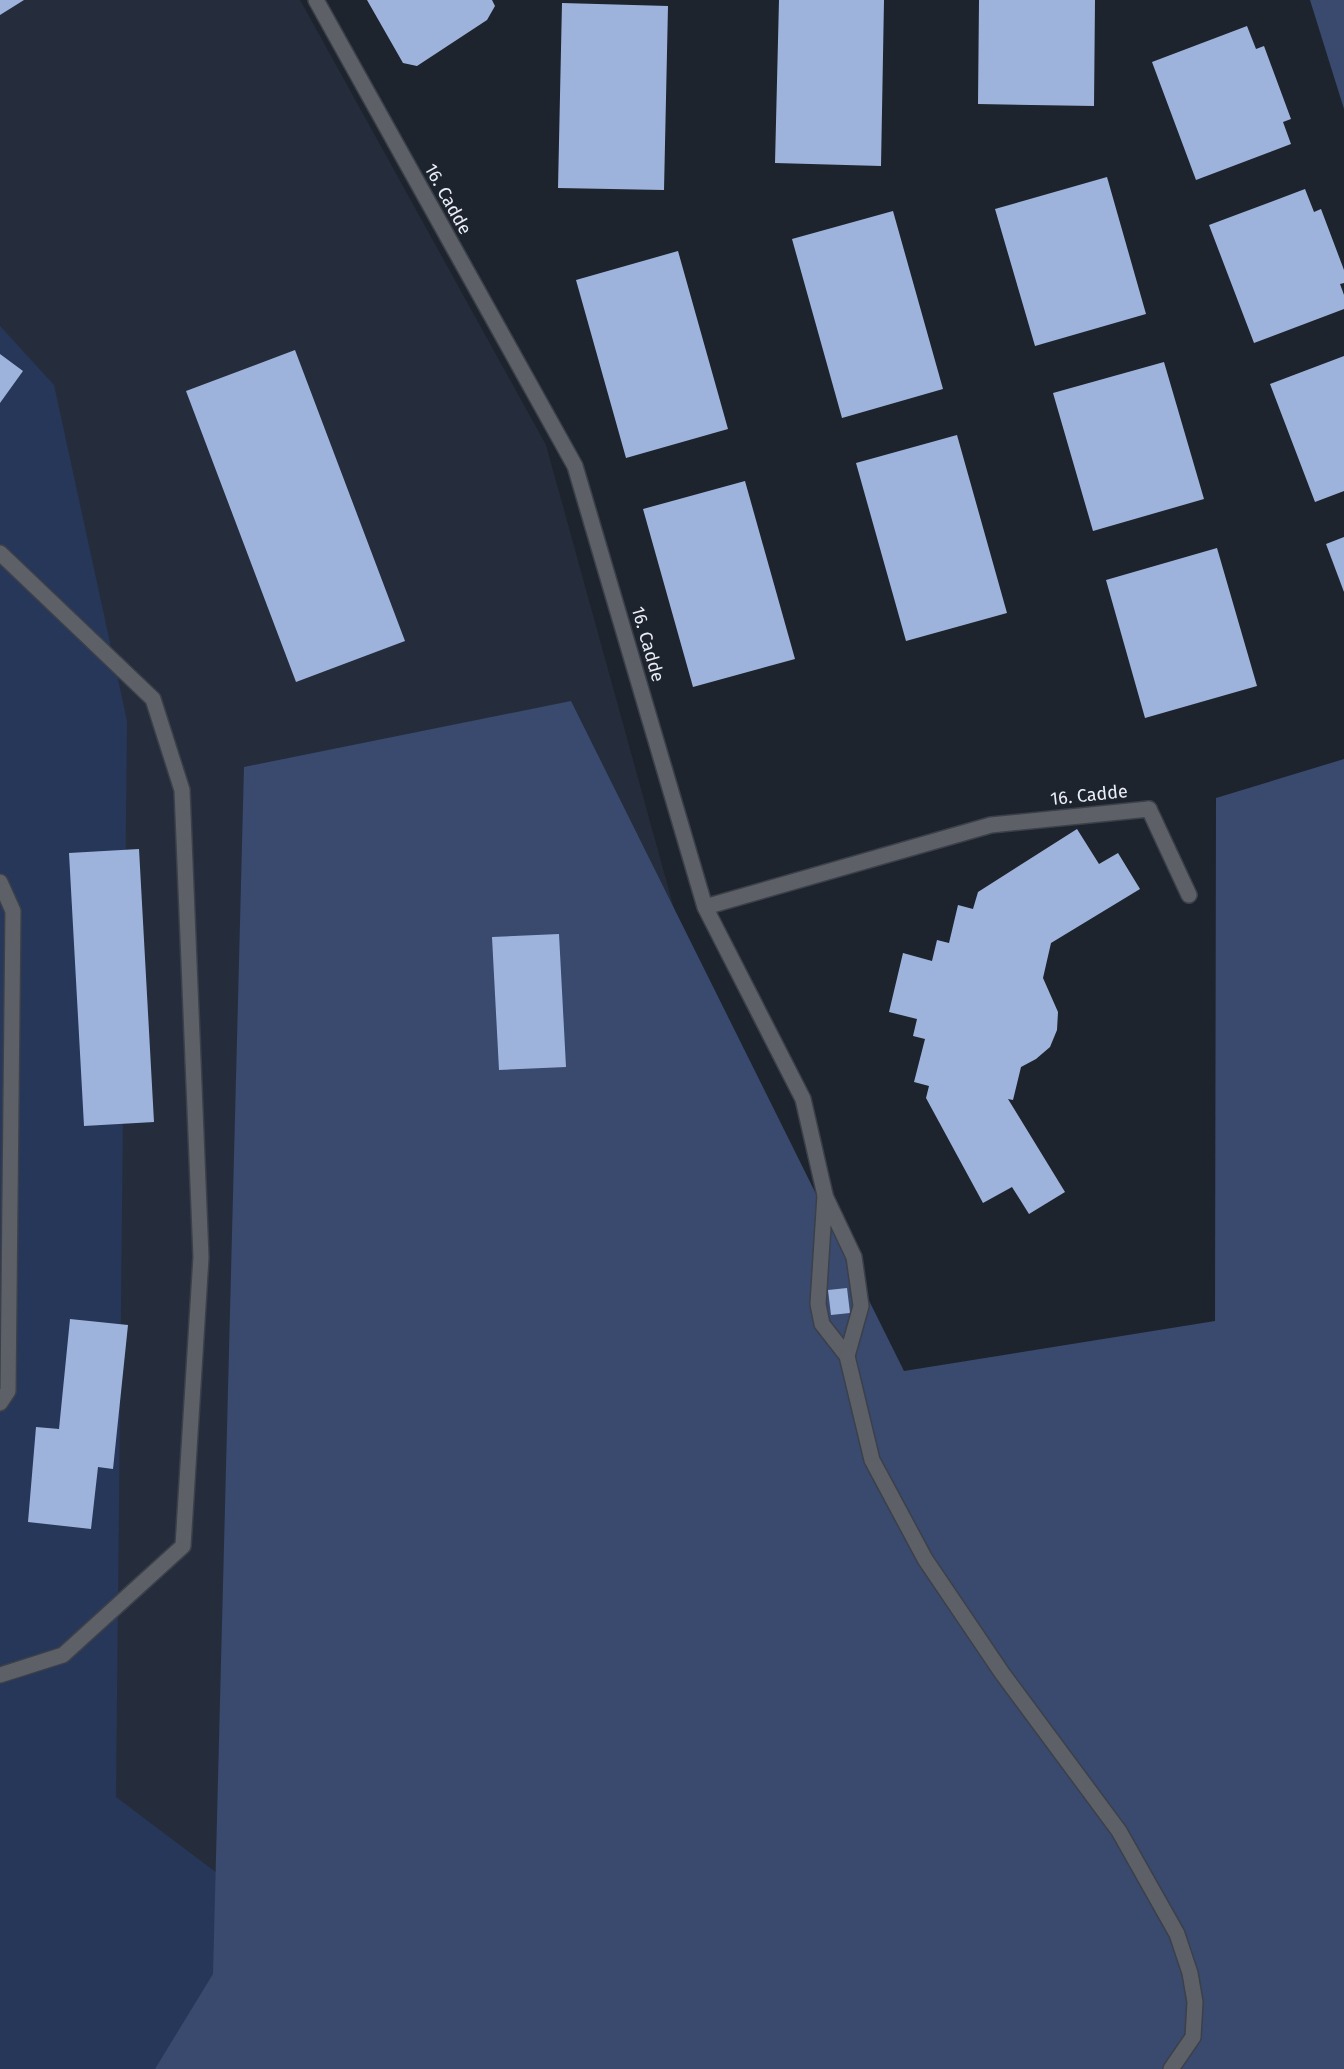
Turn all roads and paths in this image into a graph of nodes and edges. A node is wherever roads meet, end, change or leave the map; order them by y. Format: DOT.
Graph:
graph roads {
  1 [pos="316,0"];
  2 [pos="0,553"];
  3 [pos="0,882"];
  4 [pos="1189,895"];
  5 [pos="705,907"];
  6 [pos="825,1195"];
  7 [pos="847,1356"];
  8 [pos="0,1403"];
  9 [pos="0,1675"];
  10 [pos="1172,2069"];
  1 -- 5 [label="street, 16. Cadde"];
  2 -- 9 [label="street"];
  3 -- 8 [label="street"];
  4 -- 5 [label="street, 16. Cadde"];
  5 -- 6 [label="street"];
  6 -- 7 [label="street"];
  6 -- 7 [label="street"];
  7 -- 10 [label="street"];
}
